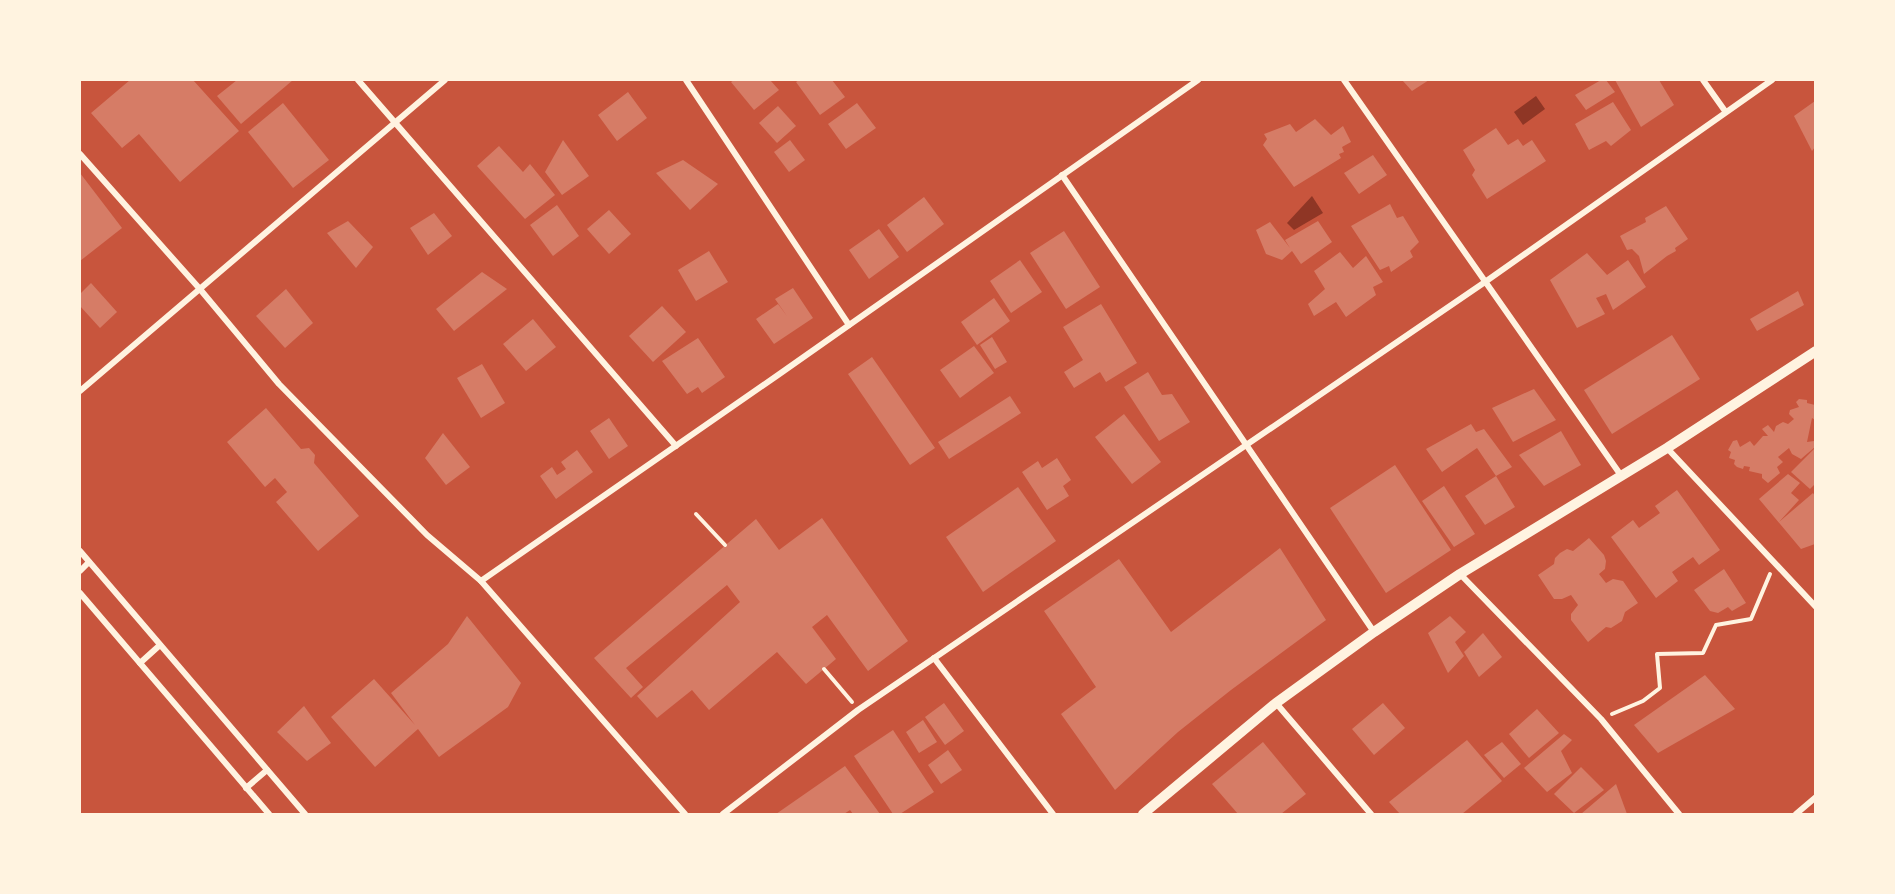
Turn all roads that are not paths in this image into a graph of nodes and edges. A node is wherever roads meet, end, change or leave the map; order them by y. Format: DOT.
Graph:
graph roads {
  1 [pos="358,80"];
  2 [pos="445,80"];
  3 [pos="686,80"];
  4 [pos="1198,80"];
  5 [pos="1344,80"];
  6 [pos="1703,80"];
  7 [pos="1772,80"];
  8 [pos="1725,111"];
  9 [pos="395,122"];
  10 [pos="80,154"];
  11 [pos="1062,175"];
  12 [pos="1485,282"];
  13 [pos="199,288"];
  14 [pos="849,325"];
  15 [pos="1815,351"];
  16 [pos="80,391"];
  17 [pos="1248,445"];
  18 [pos="676,446"];
  19 [pos="1667,448"];
  20 [pos="1620,474"];
  21 [pos="80,551"];
  22 [pos="89,562"];
  23 [pos="80,571"];
  24 [pos="1460,574"];
  25 [pos="481,581"];
  26 [pos="80,593"];
  27 [pos="1815,607"];
  28 [pos="1374,632"];
  29 [pos="160,645"];
  30 [pos="934,658"];
  31 [pos="140,663"];
  32 [pos="1276,703"];
  33 [pos="267,770"];
  34 [pos="246,788"];
  35 [pos="1815,797"];
  36 [pos="268,814"];
  37 [pos="305,814"];
  38 [pos="685,814"];
  39 [pos="723,814"];
  40 [pos="1053,814"];
  41 [pos="1143,814"];
  42 [pos="1371,814"];
  43 [pos="1679,814"];
  44 [pos="1796,814"];
  1 -- 9 [label="street"];
  2 -- 9 [label="street"];
  3 -- 14 [label="street"];
  4 -- 11 [label="street"];
  5 -- 12 [label="street"];
  6 -- 8 [label="street"];
  7 -- 8 [label="street"];
  8 -- 12 [label="street"];
  9 -- 13 [label="street"];
  9 -- 18 [label="street"];
  10 -- 13 [label="street"];
  11 -- 14 [label="street"];
  11 -- 17 [label="street"];
  12 -- 17 [label="street"];
  12 -- 20 [label="street"];
  13 -- 16 [label="street"];
  13 -- 25 [label="street"];
  14 -- 18 [label="street"];
  15 -- 19 [label="street"];
  17 -- 28 [label="street"];
  17 -- 30 [label="street"];
  18 -- 25 [label="street"];
  19 -- 20 [label="street"];
  19 -- 27 [label="street"];
  20 -- 24 [label="street"];
  21 -- 22 [label="street"];
  22 -- 23 [label="street"];
  22 -- 29 [label="street"];
  24 -- 28 [label="street"];
  24 -- 43 [label="street"];
  25 -- 38 [label="street"];
  26 -- 31 [label="street"];
  28 -- 32 [label="street"];
  29 -- 31 [label="street"];
  29 -- 33 [label="street"];
  30 -- 39 [label="street"];
  30 -- 40 [label="street"];
  31 -- 34 [label="street"];
  32 -- 41 [label="street"];
  32 -- 42 [label="street"];
  33 -- 34 [label="street"];
  33 -- 37 [label="street"];
  34 -- 36 [label="street"];
  35 -- 44 [label="street"];
}
